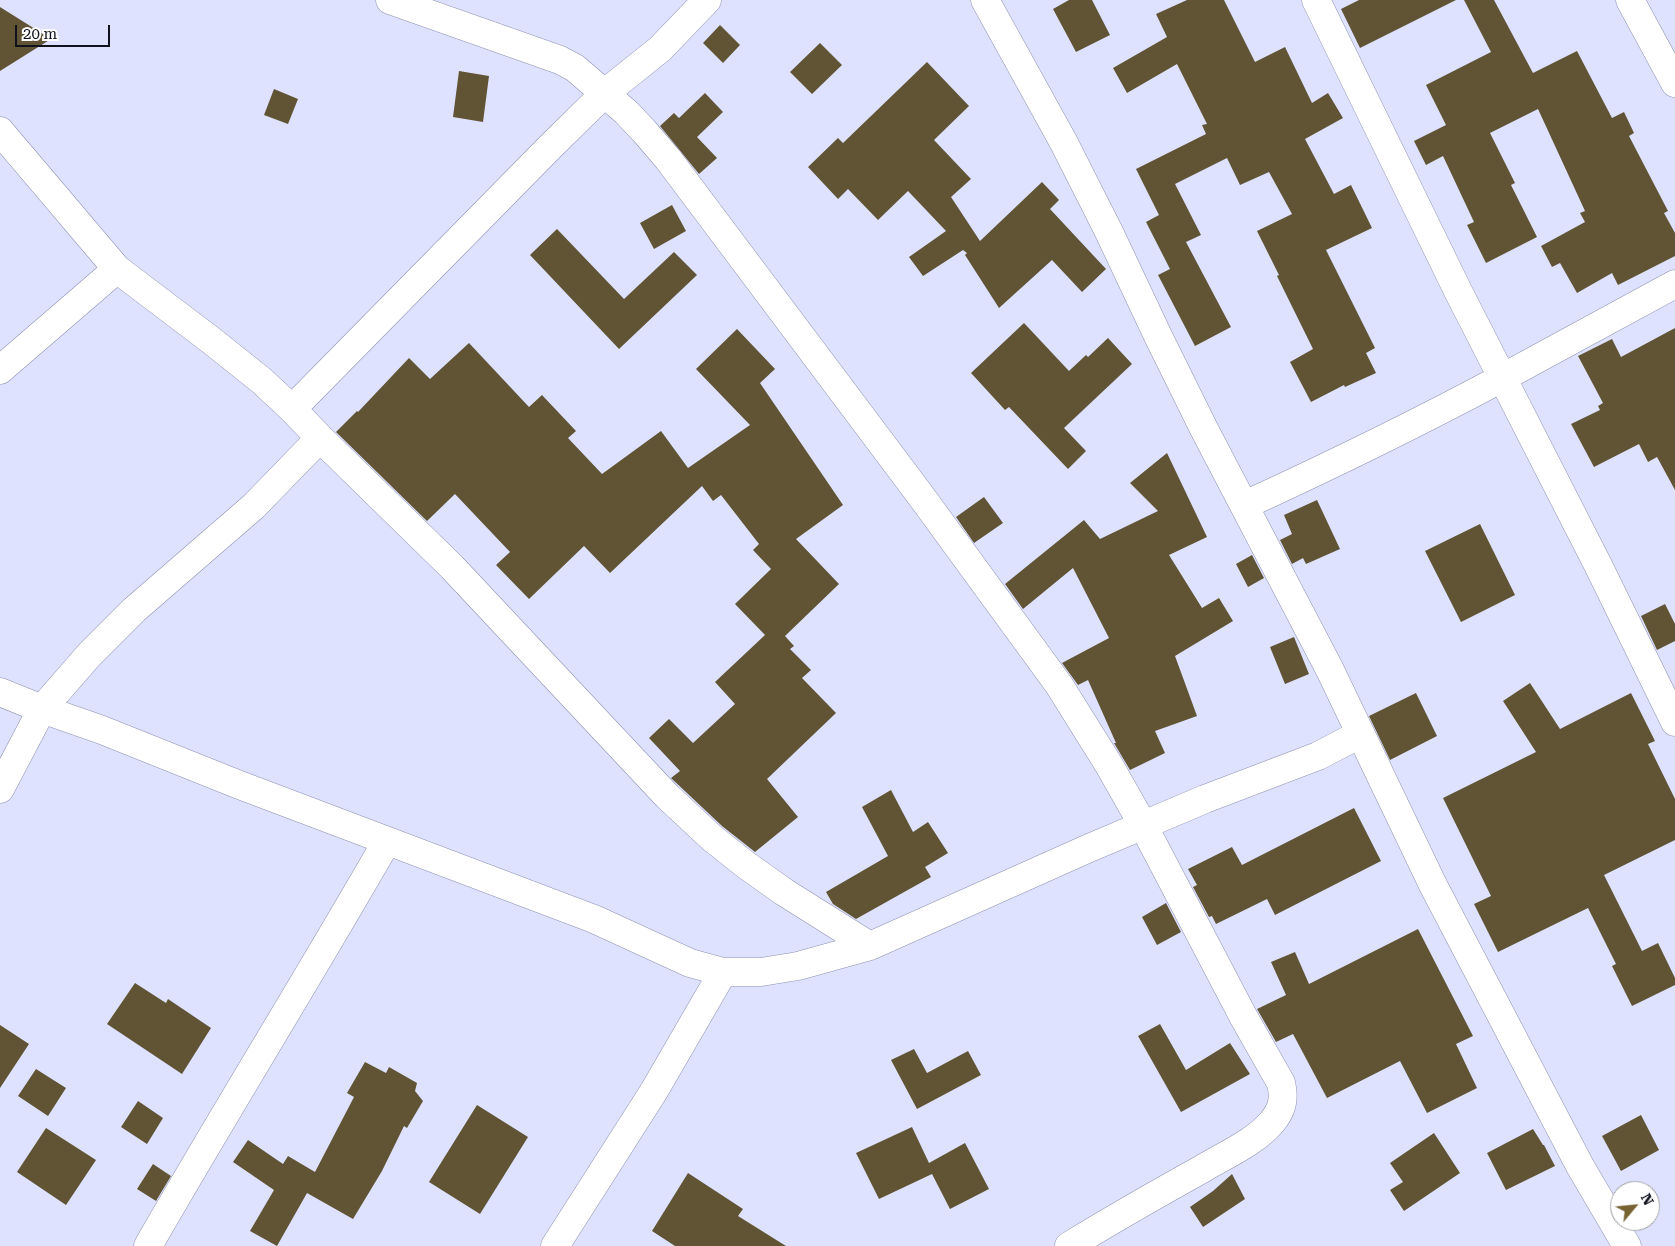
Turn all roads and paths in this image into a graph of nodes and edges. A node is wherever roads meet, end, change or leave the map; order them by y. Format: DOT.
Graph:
graph roads {
  1 [pos="390,0"];
  2 [pos="707,0"];
  3 [pos="985,0"];
  4 [pos="1316,0"];
  5 [pos="1630,0"];
  6 [pos="1675,83"];
  7 [pos="605,93"];
  8 [pos="0,132"];
  9 [pos="117,269"];
  10 [pos="1675,284"];
  11 [pos="0,370"];
  12 [pos="1503,378"];
  13 [pos="292,409"];
  14 [pos="320,438"];
  15 [pos="1245,506"];
  16 [pos="0,692"];
  17 [pos="42,709"];
  18 [pos="1675,722"];
  19 [pos="1360,734"];
  20 [pos="0,789"];
  21 [pos="1143,824"];
  22 [pos="387,841"];
  23 [pos="870,946"];
  24 [pos="723,972"];
  25 [pos="148,1246"];
  26 [pos="555,1246"];
  27 [pos="1069,1246"];
  28 [pos="1627,1246"];
  1 -- 7 [label="street"];
  2 -- 7 [label="street"];
  3 -- 15 [label="street"];
  4 -- 12 [label="street"];
  5 -- 6 [label="street"];
  7 -- 13 [label="street"];
  7 -- 21 [label="street"];
  8 -- 9 [label="street"];
  9 -- 11 [label="street"];
  9 -- 13 [label="street"];
  10 -- 12 [label="street"];
  12 -- 15 [label="street"];
  12 -- 18 [label="street"];
  13 -- 14 [label="street"];
  14 -- 17 [label="street"];
  14 -- 23 [label="street"];
  15 -- 19 [label="street"];
  16 -- 17 [label="street"];
  17 -- 20 [label="street"];
  17 -- 22 [label="street"];
  19 -- 21 [label="street"];
  19 -- 28 [label="street"];
  21 -- 23 [label="street"];
  21 -- 27 [label="street"];
  22 -- 24 [label="street"];
  22 -- 25 [label="street"];
  23 -- 24 [label="street"];
  24 -- 26 [label="street"];
}
